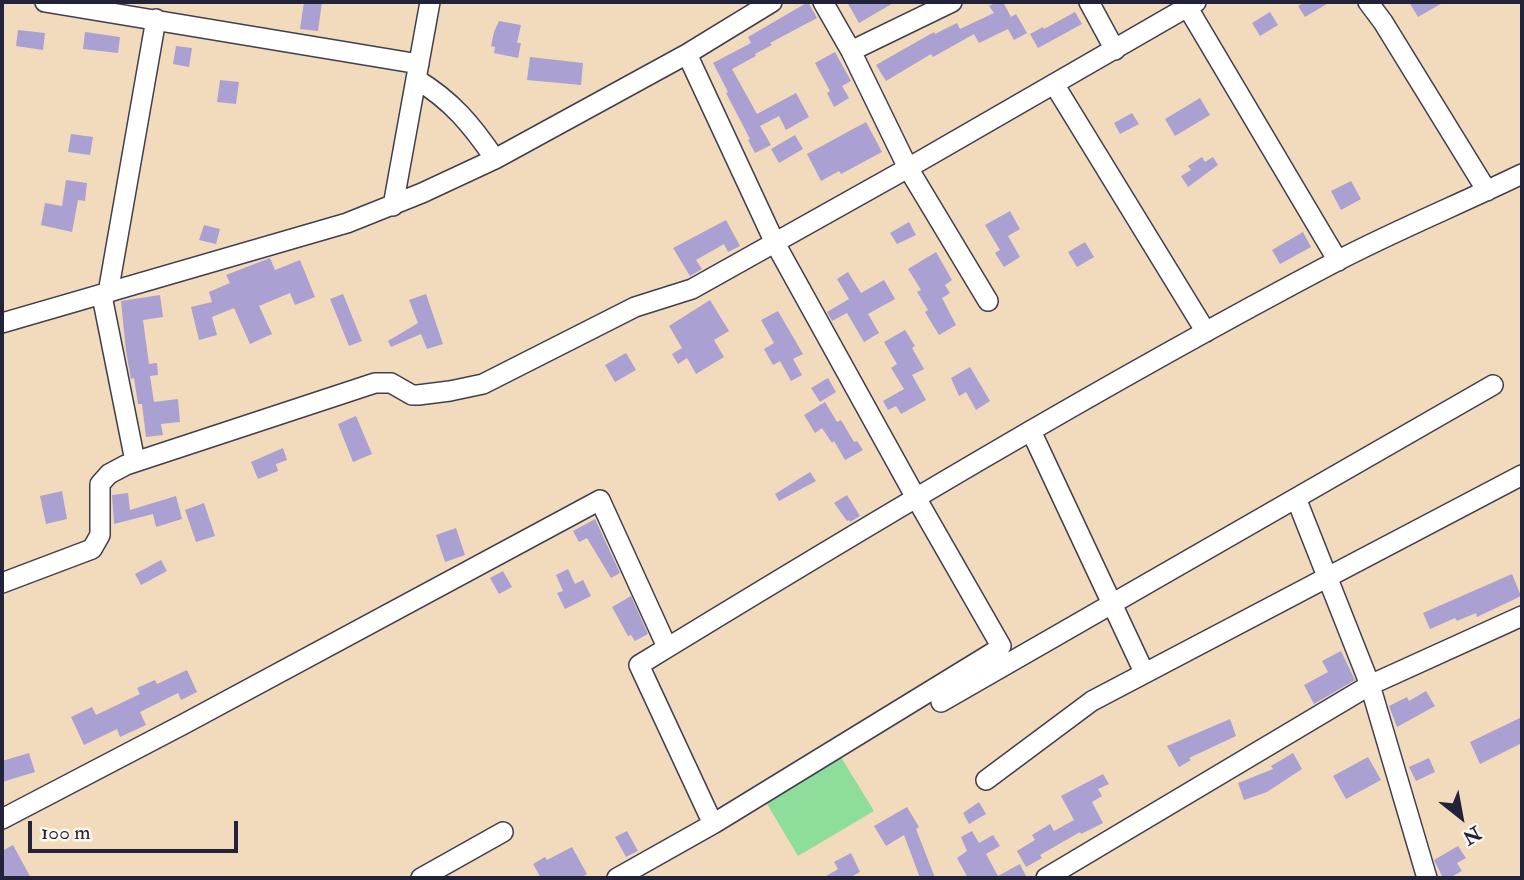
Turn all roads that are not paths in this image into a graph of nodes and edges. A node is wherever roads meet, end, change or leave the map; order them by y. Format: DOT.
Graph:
graph roads {
  1 [pos="45,2"];
  2 [pos="430,2"];
  3 [pos="772,2"];
  4 [pos="823,2"];
  5 [pos="952,2"];
  6 [pos="1089,2"];
  7 [pos="1368,2"];
  8 [pos="1192,5"];
  9 [pos="156,19"];
  10 [pos="1115,50"];
  11 [pos="850,51"];
  12 [pos="687,54"];
  13 [pos="418,71"];
  14 [pos="1055,84"];
  15 [pos="495,159"];
  16 [pos="908,168"];
  17 [pos="1522,174"];
  18 [pos="1487,191"];
  19 [pos="393,206"];
  20 [pos="775,243"];
  21 [pos="1338,261"];
  22 [pos="105,295"];
  23 [pos="988,301"];
  24 [pos="2,323"];
  25 [pos="1206,332"];
  26 [pos="1493,385"];
  27 [pos="1031,431"];
  28 [pos="135,461"];
  29 [pos="1522,475"];
  30 [pos="915,496"];
  31 [pos="1296,498"];
  32 [pos="1327,577"];
  33 [pos="2,583"];
  34 [pos="1111,604"];
  35 [pos="1522,616"];
  36 [pos="667,647"];
  37 [pos="1144,672"];
  38 [pos="1370,685"];
  39 [pos="941,702"];
  40 [pos="986,780"];
  41 [pos="2,819"];
  42 [pos="713,824"];
  43 [pos="503,832"];
  44 [pos="421,878"];
  45 [pos="617,878"];
  46 [pos="1046,878"];
  47 [pos="1427,878"];
  1 -- 9 [label="street"];
  2 -- 13 [label="street"];
  3 -- 12 [label="street"];
  4 -- 11 [label="street"];
  5 -- 11 [label="street"];
  6 -- 10 [label="street"];
  7 -- 18 [label="street"];
  8 -- 10 [label="street"];
  8 -- 21 [label="street"];
  9 -- 13 [label="street"];
  9 -- 22 [label="street"];
  10 -- 14 [label="street"];
  11 -- 16 [label="street"];
  12 -- 15 [label="street"];
  12 -- 20 [label="street"];
  13 -- 15 [label="street"];
  13 -- 19 [label="street"];
  14 -- 16 [label="street"];
  14 -- 25 [label="street"];
  15 -- 19 [label="street"];
  16 -- 20 [label="street"];
  16 -- 23 [label="street"];
  17 -- 18 [label="street"];
  18 -- 21 [label="street"];
  19 -- 22 [label="street"];
  20 -- 28 [label="street"];
  20 -- 30 [label="street"];
  21 -- 25 [label="street"];
  22 -- 24 [label="street"];
  22 -- 28 [label="street"];
  25 -- 27 [label="street"];
  26 -- 31 [label="street"];
  27 -- 30 [label="street"];
  27 -- 34 [label="street"];
  28 -- 33 [label="street"];
  29 -- 32 [label="street"];
  30 -- 36 [label="street"];
  30 -- 42 [label="street"];
  31 -- 32 [label="street"];
  31 -- 34 [label="street"];
  32 -- 37 [label="street"];
  32 -- 38 [label="street"];
  34 -- 37 [label="street"];
  34 -- 39 [label="street"];
  35 -- 38 [label="street"];
  36 -- 41 [label="street"];
  36 -- 42 [label="street"];
  37 -- 40 [label="street"];
  38 -- 46 [label="street"];
  38 -- 47 [label="street"];
  42 -- 45 [label="street"];
  43 -- 44 [label="street"];
}
